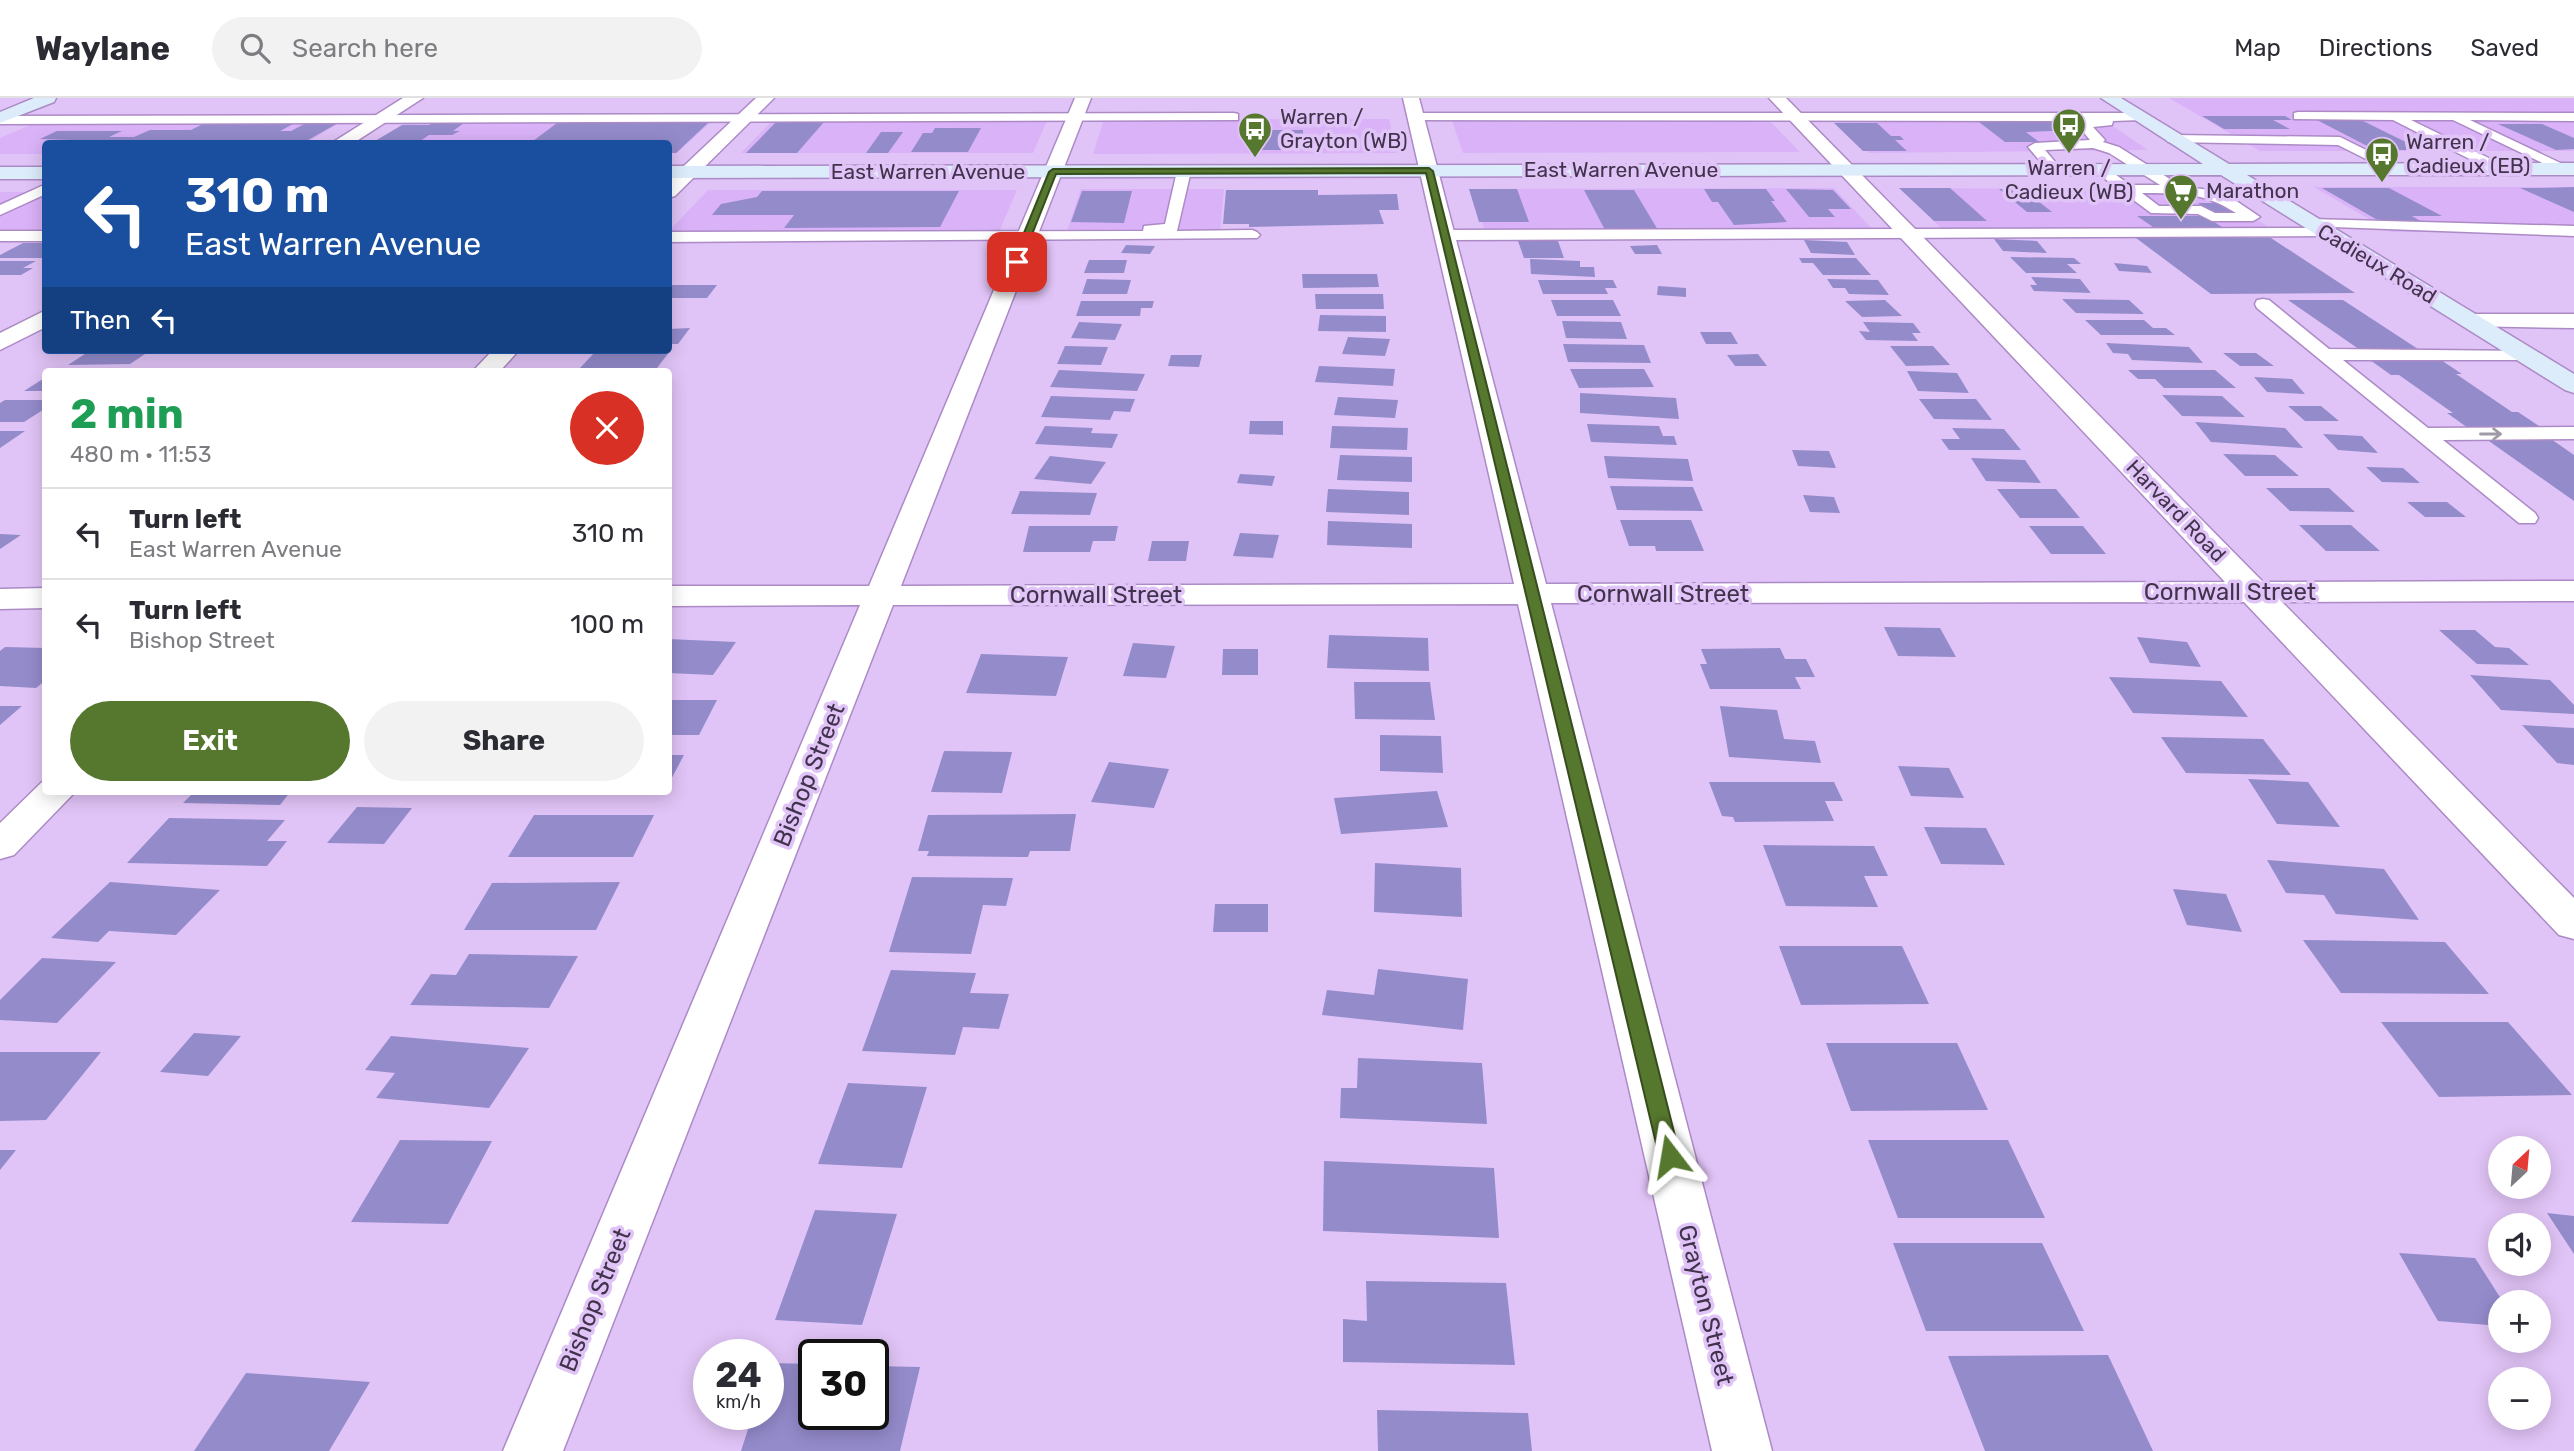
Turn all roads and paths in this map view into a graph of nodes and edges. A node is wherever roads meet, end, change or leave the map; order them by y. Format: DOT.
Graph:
graph roads {
  1 [pos="48,98"];
  2 [pos="415,98"];
  3 [pos="766,98"];
  4 [pos="1083,98"];
  5 [pos="1411,98"];
  6 [pos="2109,98"];
  7 [pos="1786,107"];
  8 [pos="2298,116"];
  9 [pos="2393,116"];
  10 [pos="2451,116"];
  11 [pos="1234,117"];
  12 [pos="1416,117"];
  13 [pos="2574,117"];
  14 [pos="382,118"];
  15 [pos="745,118"];
  16 [pos="1075,118"];
  17 [pos="0,119"];
  18 [pos="2141,119"];
  19 [pos="2173,139"];
  20 [pos="346,140"];
  21 [pos="2290,140"];
  22 [pos="2094,144"];
  23 [pos="2222,169"];
  24 [pos="2345,169"];
  25 [pos="2397,169"];
  26 [pos="2500,169"];
  27 [pos="2570,169"];
  28 [pos="1847,170"];
  29 [pos="2055,170"];
  30 [pos="2100,170"];
  31 [pos="2145,170"];
  32 [pos="1184,171"];
  33 [pos="1429,171"];
  34 [pos="672,172"];
  35 [pos="690,172"];
  36 [pos="1053,172"];
  37 [pos="0,173"];
  38 [pos="42,173"];
  39 [pos="672,188"];
  40 [pos="42,190"];
  41 [pos="2133,194"];
  42 [pos="2179,194"];
  43 [pos="2262,194"];
  44 [pos="2221,196"];
  45 [pos="0,211"];
  46 [pos="2201,211"];
  47 [pos="2265,217"];
  48 [pos="2312,224"];
  49 [pos="2574,231"];
  50 [pos="1028,234"];
  51 [pos="1252,234"];
  52 [pos="1445,235"];
  53 [pos="1909,235"];
  54 [pos="0,236"];
  55 [pos="42,236"];
  56 [pos="672,237"];
  57 [pos="2263,304"];
  58 [pos="42,319"];
  59 [pos="2471,321"];
  60 [pos="2574,321"];
  61 [pos="0,343"];
  62 [pos="504,354"];
  63 [pos="2325,354"];
  64 [pos="2526,355"];
  65 [pos="489,368"];
  66 [pos="2574,384"];
  67 [pos="2574,433"];
  68 [pos="2423,435"];
  69 [pos="2527,518"];
  70 [pos="2574,591"];
  71 [pos="2254,592"];
  72 [pos="1532,594"];
  73 [pos="672,596"];
  74 [pos="881,596"];
  75 [pos="42,598"];
  76 [pos="0,599"];
  77 [pos="52,795"];
  78 [pos="0,846"];
  79 [pos="2574,925"];
  80 [pos="533,1451"];
  81 [pos="1742,1451"];
  1 -- 17 [label="main road"];
  2 -- 14 [label="street"];
  3 -- 15 [label="street"];
  4 -- 16 [label="street, Bishop Street"];
  5 -- 12 [label="street, Grayton Street"];
  6 -- 18 [label="main road, Cadieux Road"];
  7 -- 12 [label="lane"];
  7 -- 18 [label="lane"];
  7 -- 28 [label="street, Harvard Road"];
  8 -- 9 [label="lane"];
  9 -- 10 [label="lane"];
  9 -- 26 [label="lane"];
  10 -- 13 [label="lane"];
  10 -- 27 [label="lane"];
  11 -- 16 [label="lane"];
  12 -- 33 [label="street, Grayton Street"];
  14 -- 15 [label="lane"];
  14 -- 17 [label="lane"];
  14 -- 20 [label="street"];
  15 -- 16 [label="lane"];
  15 -- 35 [label="street"];
  16 -- 36 [label="street, Bishop Street"];
  18 -- 19 [label="main road, Cadieux Road"];
  18 -- 22 [label="lane"];
  19 -- 21 [label="lane"];
  19 -- 23 [label="main road, Cadieux Road"];
  21 -- 24 [label="lane"];
  21 -- 25 [label="lane"];
  22 -- 29 [label="lane"];
  22 -- 31 [label="lane"];
  23 -- 24 [label="main road, East Warren Avenue"];
  23 -- 31 [label="main road, East Warren Avenue"];
  23 -- 43 [label="main road, Cadieux Road"];
  24 -- 25 [label="main road, East Warren Avenue"];
  25 -- 26 [label="main road, East Warren Avenue"];
  26 -- 27 [label="main road, East Warren Avenue"];
  28 -- 29 [label="main road, East Warren Avenue"];
  28 -- 33 [label="main road, East Warren Avenue"];
  28 -- 53 [label="street, Harvard Road"];
  29 -- 30 [label="main road, East Warren Avenue"];
  30 -- 31 [label="main road, East Warren Avenue"];
  30 -- 41 [label="lane"];
  31 -- 42 [label="lane"];
  32 -- 33 [label="main road, East Warren Avenue"];
  32 -- 36 [label="main road, East Warren Avenue"];
  32 -- 50 [label="lane"];
  33 -- 52 [label="street, Grayton Street"];
  34 -- 35 [label="main road, East Warren Avenue"];
  35 -- 36 [label="main road, East Warren Avenue"];
  35 -- 39 [label="street"];
  36 -- 50 [label="street, Bishop Street"];
  37 -- 38 [label="main road"];
  40 -- 45 [label="lane"];
  41 -- 42 [label="lane"];
  41 -- 46 [label="lane"];
  42 -- 44 [label="lane"];
  42 -- 46 [label="lane"];
  43 -- 44 [label="lane"];
  43 -- 48 [label="main road, Cadieux Road"];
  44 -- 47 [label="lane"];
  46 -- 47 [label="lane"];
  47 -- 48 [label="lane"];
  48 -- 49 [label="lane"];
  48 -- 53 [label="lane"];
  48 -- 59 [label="main road, Cadieux Road"];
  50 -- 51 [label="lane"];
  50 -- 56 [label="lane"];
  50 -- 74 [label="street, Bishop Street"];
  52 -- 53 [label="lane"];
  52 -- 72 [label="street, Grayton Street"];
  53 -- 71 [label="street, Harvard Road"];
  54 -- 55 [label="lane"];
  57 -- 63 [label="lane"];
  58 -- 61 [label="street"];
  59 -- 60 [label="street"];
  59 -- 64 [label="main road, Cadieux Road"];
  62 -- 65 [label="street"];
  63 -- 64 [label="lane"];
  63 -- 68 [label="lane"];
  64 -- 66 [label="main road, Cadieux Road"];
  68 -- 67 [label="lane, one-way"];
  68 -- 69 [label="lane"];
  70 -- 71 [label="street, Cornwall Street"];
  71 -- 72 [label="street, Cornwall Street"];
  71 -- 79 [label="street, Harvard Road"];
  72 -- 74 [label="street, Cornwall Street"];
  72 -- 81 [label="street, Grayton Street"];
  73 -- 74 [label="street, Cornwall Street"];
  74 -- 80 [label="street, Bishop Street"];
  75 -- 76 [label="street"];
  77 -- 78 [label="street"];
}
